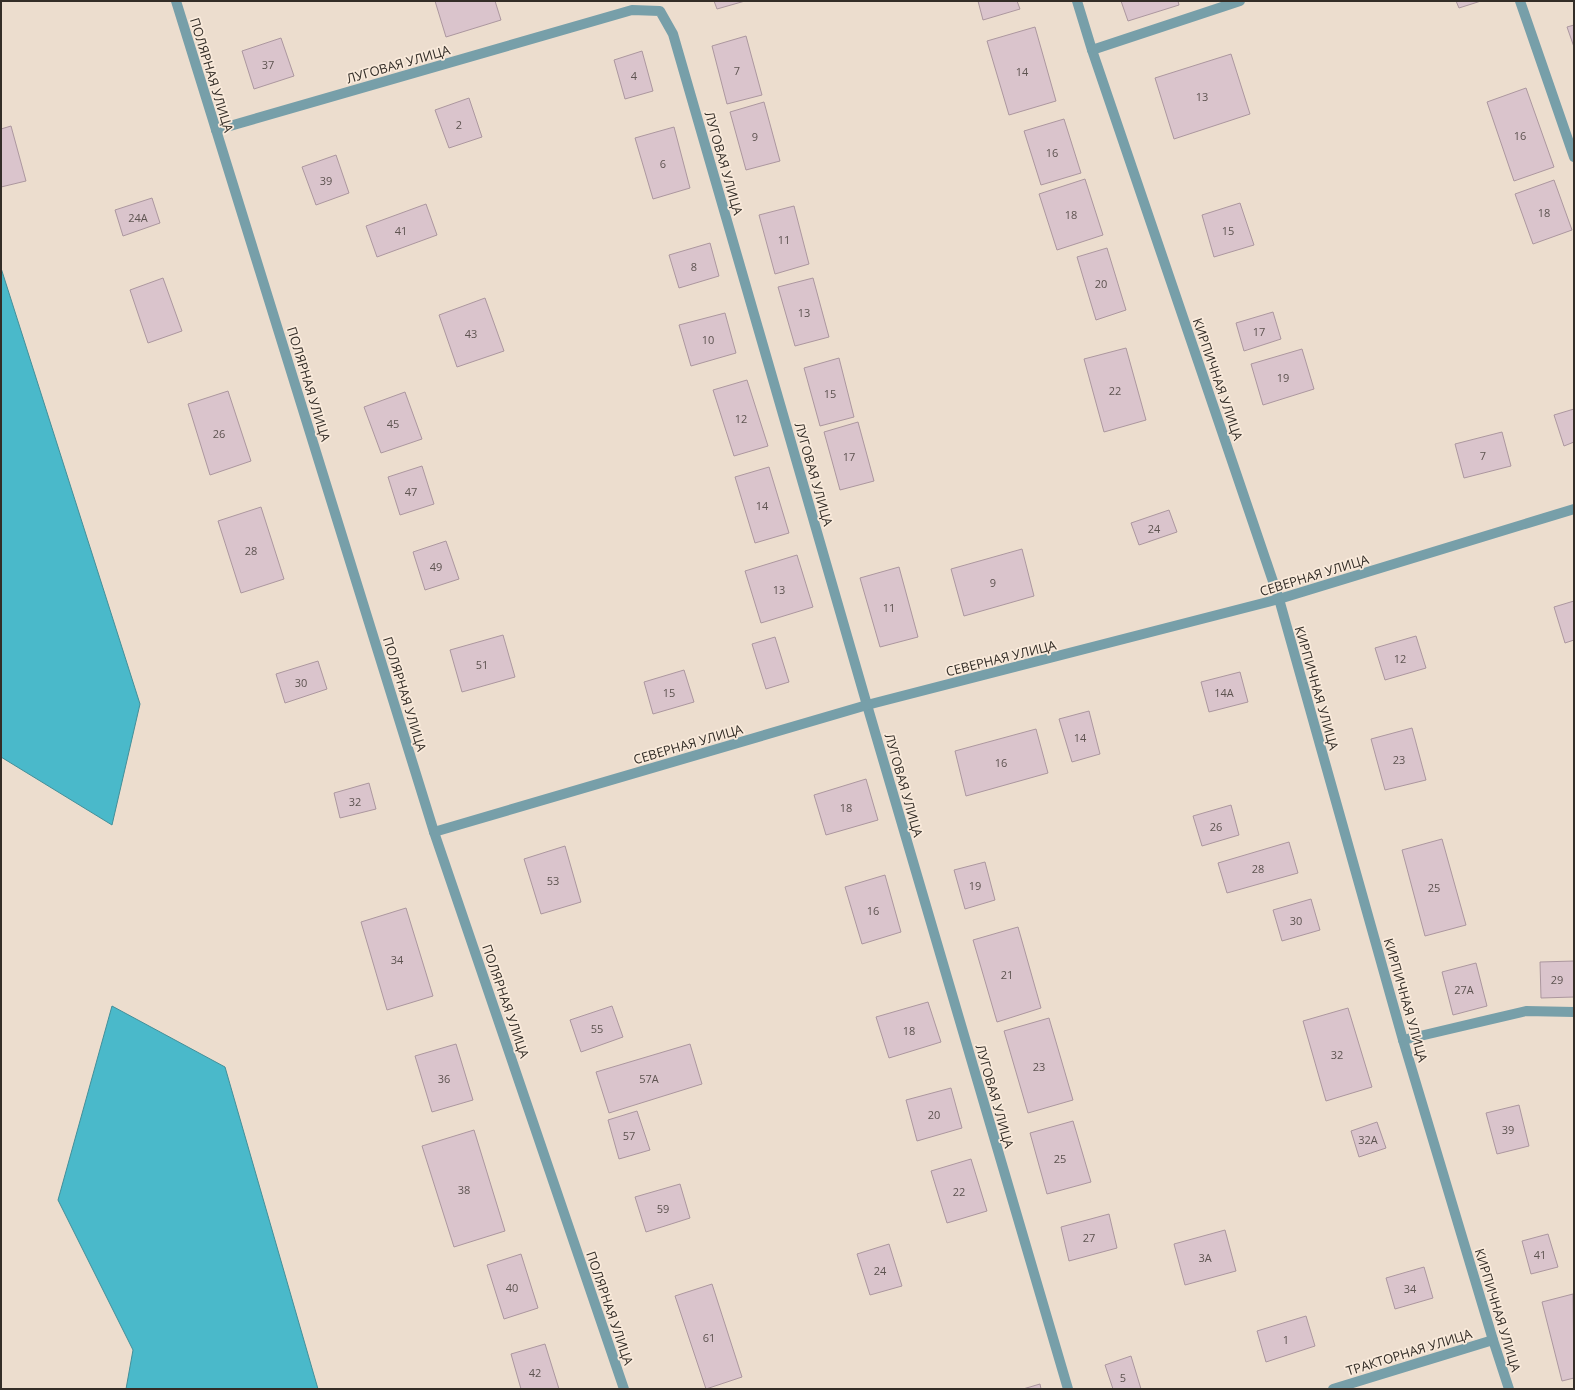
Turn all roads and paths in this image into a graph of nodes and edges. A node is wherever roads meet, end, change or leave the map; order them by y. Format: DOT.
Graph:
graph roads {
  1 [pos="176,1"];
  2 [pos="1077,1"];
  3 [pos="1240,1"];
  4 [pos="1520,1"];
  5 [pos="1092,50"];
  6 [pos="216,130"];
  7 [pos="1574,157"];
  8 [pos="1574,510"];
  9 [pos="1279,600"];
  10 [pos="867,705"];
  11 [pos="434,832"];
  12 [pos="1574,1012"];
  13 [pos="1403,1040"];
  14 [pos="1493,1340"];
  15 [pos="624,1389"];
  16 [pos="1068,1389"];
  17 [pos="1333,1389"];
  18 [pos="1510,1389"];
  1 -- 6 [label="street, ПОЛЯРНАЯ УЛИЦА"];
  2 -- 5 [label="street, КИРПИЧНАЯ УЛИЦА"];
  3 -- 5 [label="street"];
  4 -- 7 [label="street"];
  5 -- 9 [label="street, КИРПИЧНАЯ УЛИЦА"];
  6 -- 10 [label="street, ЛУГОВАЯ УЛИЦА"];
  6 -- 11 [label="street, ПОЛЯРНАЯ УЛИЦА"];
  8 -- 9 [label="street, СЕВЕРНАЯ УЛИЦА"];
  9 -- 10 [label="street, СЕВЕРНАЯ УЛИЦА"];
  9 -- 13 [label="street, КИРПИЧНАЯ УЛИЦА"];
  10 -- 11 [label="street, СЕВЕРНАЯ УЛИЦА"];
  10 -- 16 [label="street, ЛУГОВАЯ УЛИЦА"];
  11 -- 15 [label="street, ПОЛЯРНАЯ УЛИЦА"];
  12 -- 13 [label="street"];
  13 -- 14 [label="street, КИРПИЧНАЯ УЛИЦА"];
  14 -- 17 [label="street, ТРАКТОРНАЯ УЛИЦА"];
  14 -- 18 [label="street, КИРПИЧНАЯ УЛИЦА"];
}
